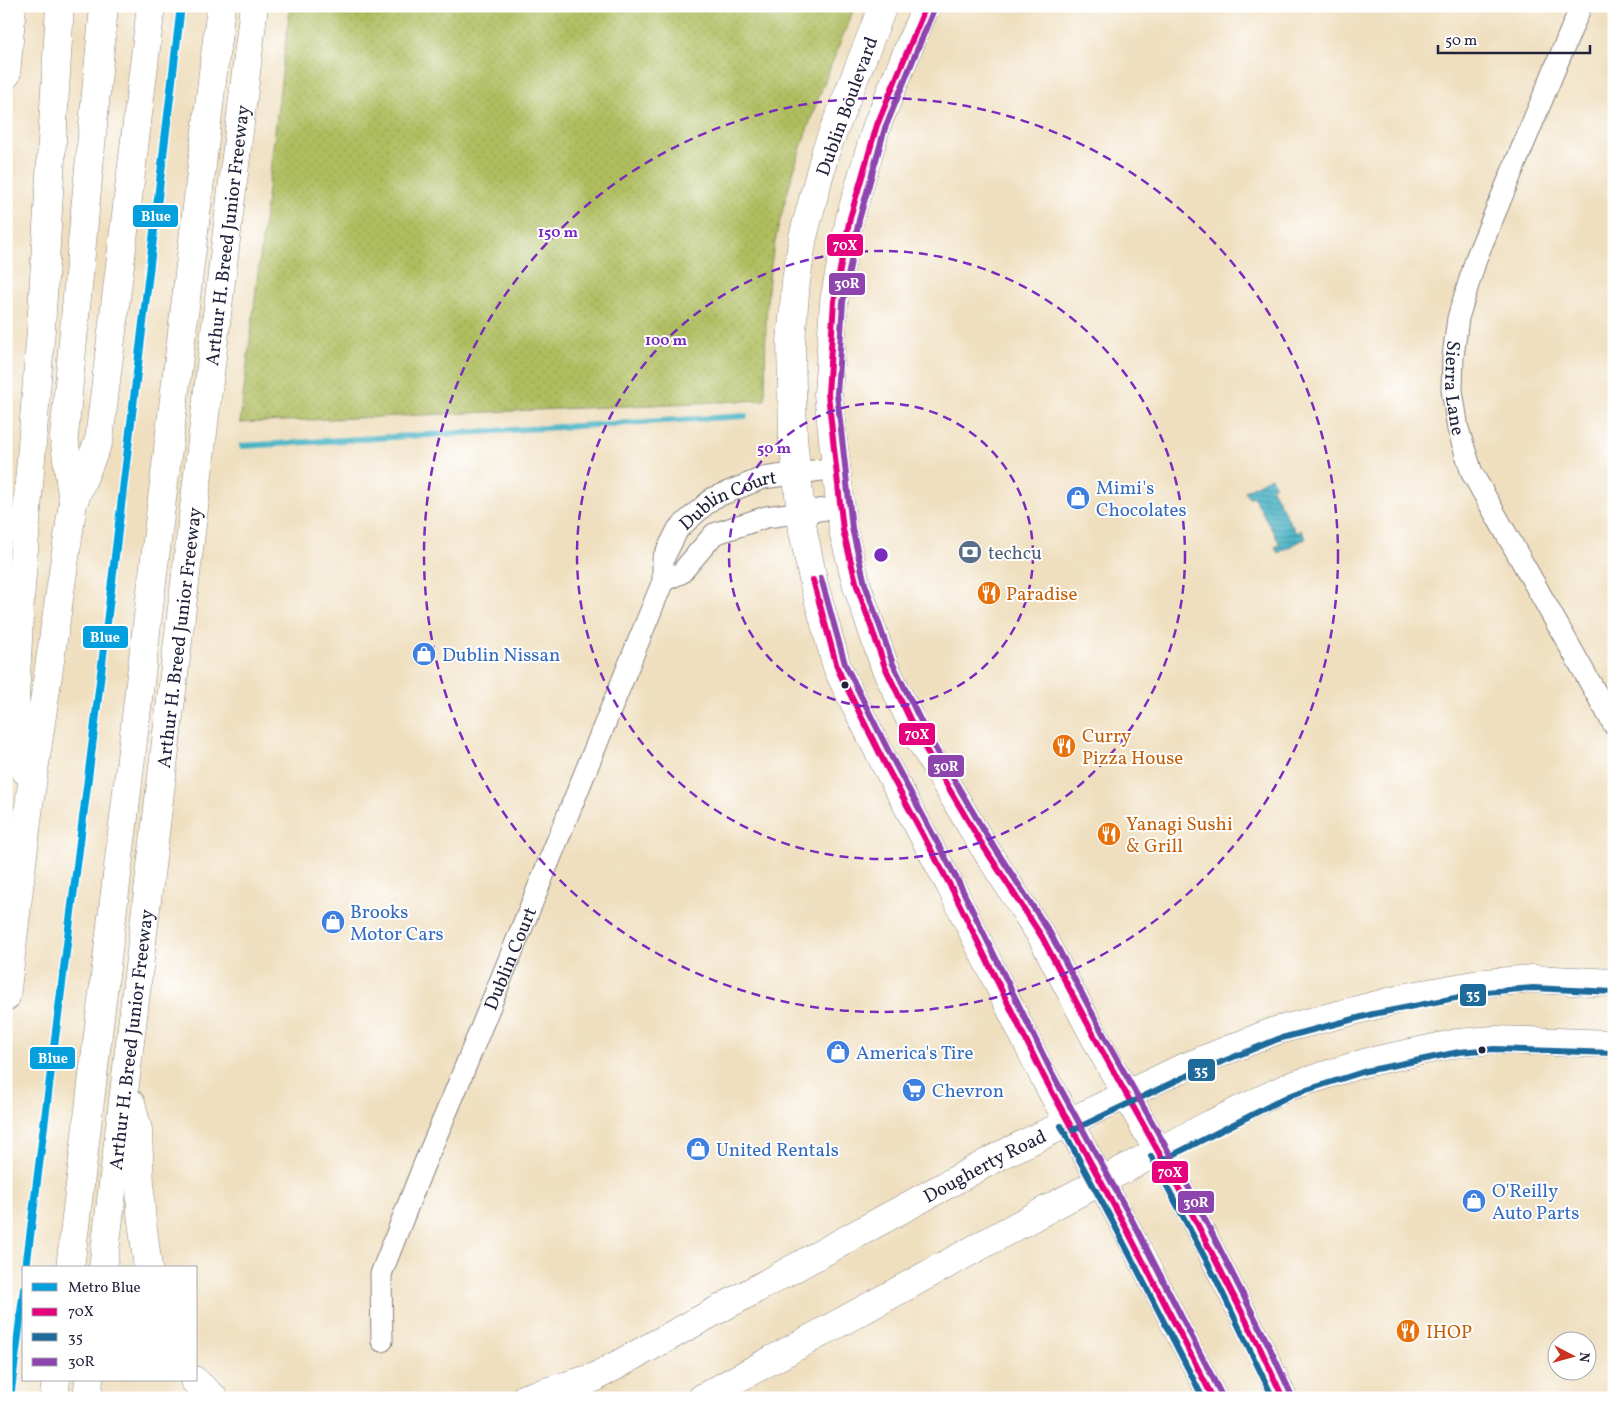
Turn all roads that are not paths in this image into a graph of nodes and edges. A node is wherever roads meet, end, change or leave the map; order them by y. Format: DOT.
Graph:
graph roads {
  1 [pos="12,6"];
  2 [pos="60,6"];
  3 [pos="104,6"];
  4 [pos="151,6"];
  5 [pos="221,6"];
  6 [pos="254,6"];
  7 [pos="883,6"];
  8 [pos="902,6"];
  9 [pos="926,6"];
  10 [pos="1581,6"];
  11 [pos="6,75"];
  12 [pos="896,77"];
  13 [pos="836,468"];
  14 [pos="797,474"];
  15 [pos="73,503"];
  16 [pos="841,507"];
  17 [pos="802,512"];
  18 [pos="663,581"];
  19 [pos="1614,725"];
  20 [pos="29,806"];
  21 [pos="1614,983"];
  22 [pos="6,997"];
  23 [pos="1614,1044"];
  24 [pos="126,1082"];
  25 [pos="1127,1095"];
  26 [pos="1069,1122"];
  27 [pos="1159,1152"];
  28 [pos="1101,1181"];
  29 [pos="109,1219"];
  30 [pos="70,1266"];
  31 [pos="103,1266"];
  32 [pos="113,1266"];
  33 [pos="148,1266"];
  34 [pos="382,1341"];
  35 [pos="596,1377"];
  36 [pos="56,1382"];
  37 [pos="89,1382"];
  38 [pos="107,1382"];
  39 [pos="196,1382"];
  40 [pos="54,1398"];
  41 [pos="87,1398"];
  42 [pos="105,1398"];
  43 [pos="214,1398"];
  44 [pos="525,1398"];
  45 [pos="559,1398"];
  46 [pos="702,1398"];
  47 [pos="1213,1398"];
  48 [pos="1283,1398"];
  1 -- 11 [label="main road"];
  2 -- 20 [label="main road"];
  3 -- 15 [label="main road"];
  4 -- 15 [label="main road"];
  5 -- 30 [label="main road"];
  6 -- 24 [label="main road, Arthur H. Breed Junior Freeway"];
  7 -- 14 [label="main road, Dublin Boulevard"];
  8 -- 12 [label="main road"];
  9 -- 12 [label="main road, Dublin Boulevard"];
  10 -- 19 [label="street, Sierra Lane"];
  12 -- 13 [label="main road, Dublin Boulevard"];
  13 -- 14 [label="street, Dublin Court"];
  13 -- 16 [label="main road, Dublin Boulevard"];
  14 -- 17 [label="main road, Dublin Boulevard"];
  14 -- 18 [label="street, Dublin Court"];
  15 -- 20 [label="main road"];
  16 -- 17 [label="street, Dublin Court"];
  16 -- 25 [label="main road, Dublin Boulevard"];
  17 -- 18 [label="street, Dublin Court"];
  17 -- 26 [label="main road, Dublin Boulevard"];
  18 -- 34 [label="street, Dublin Court"];
  20 -- 22 [label="main road"];
  21 -- 25 [label="main road, Dougherty Road"];
  23 -- 27 [label="main road"];
  24 -- 29 [label="main road, Arthur H. Breed Junior Freeway"];
  24 -- 33 [label="main road"];
  25 -- 26 [label="main road, Dougherty Road"];
  25 -- 27 [label="main road, Dublin Boulevard"];
  26 -- 28 [label="main road, Dublin Boulevard"];
  26 -- 35 [label="main road, Dougherty Road"];
  27 -- 28 [label="main road"];
  27 -- 48 [label="main road, Dublin Boulevard"];
  28 -- 46 [label="main road"];
  28 -- 47 [label="main road, Dublin Boulevard"];
  29 -- 31 [label="main road, Arthur H. Breed Junior Freeway"];
  29 -- 32 [label="main road"];
  35 -- 44 [label="main road"];
  35 -- 45 [label="main road, Dougherty Road"];
  36 -- 40 [label="main road"];
  37 -- 41 [label="main road"];
  38 -- 42 [label="main road"];
  39 -- 43 [label="main road"];
}
